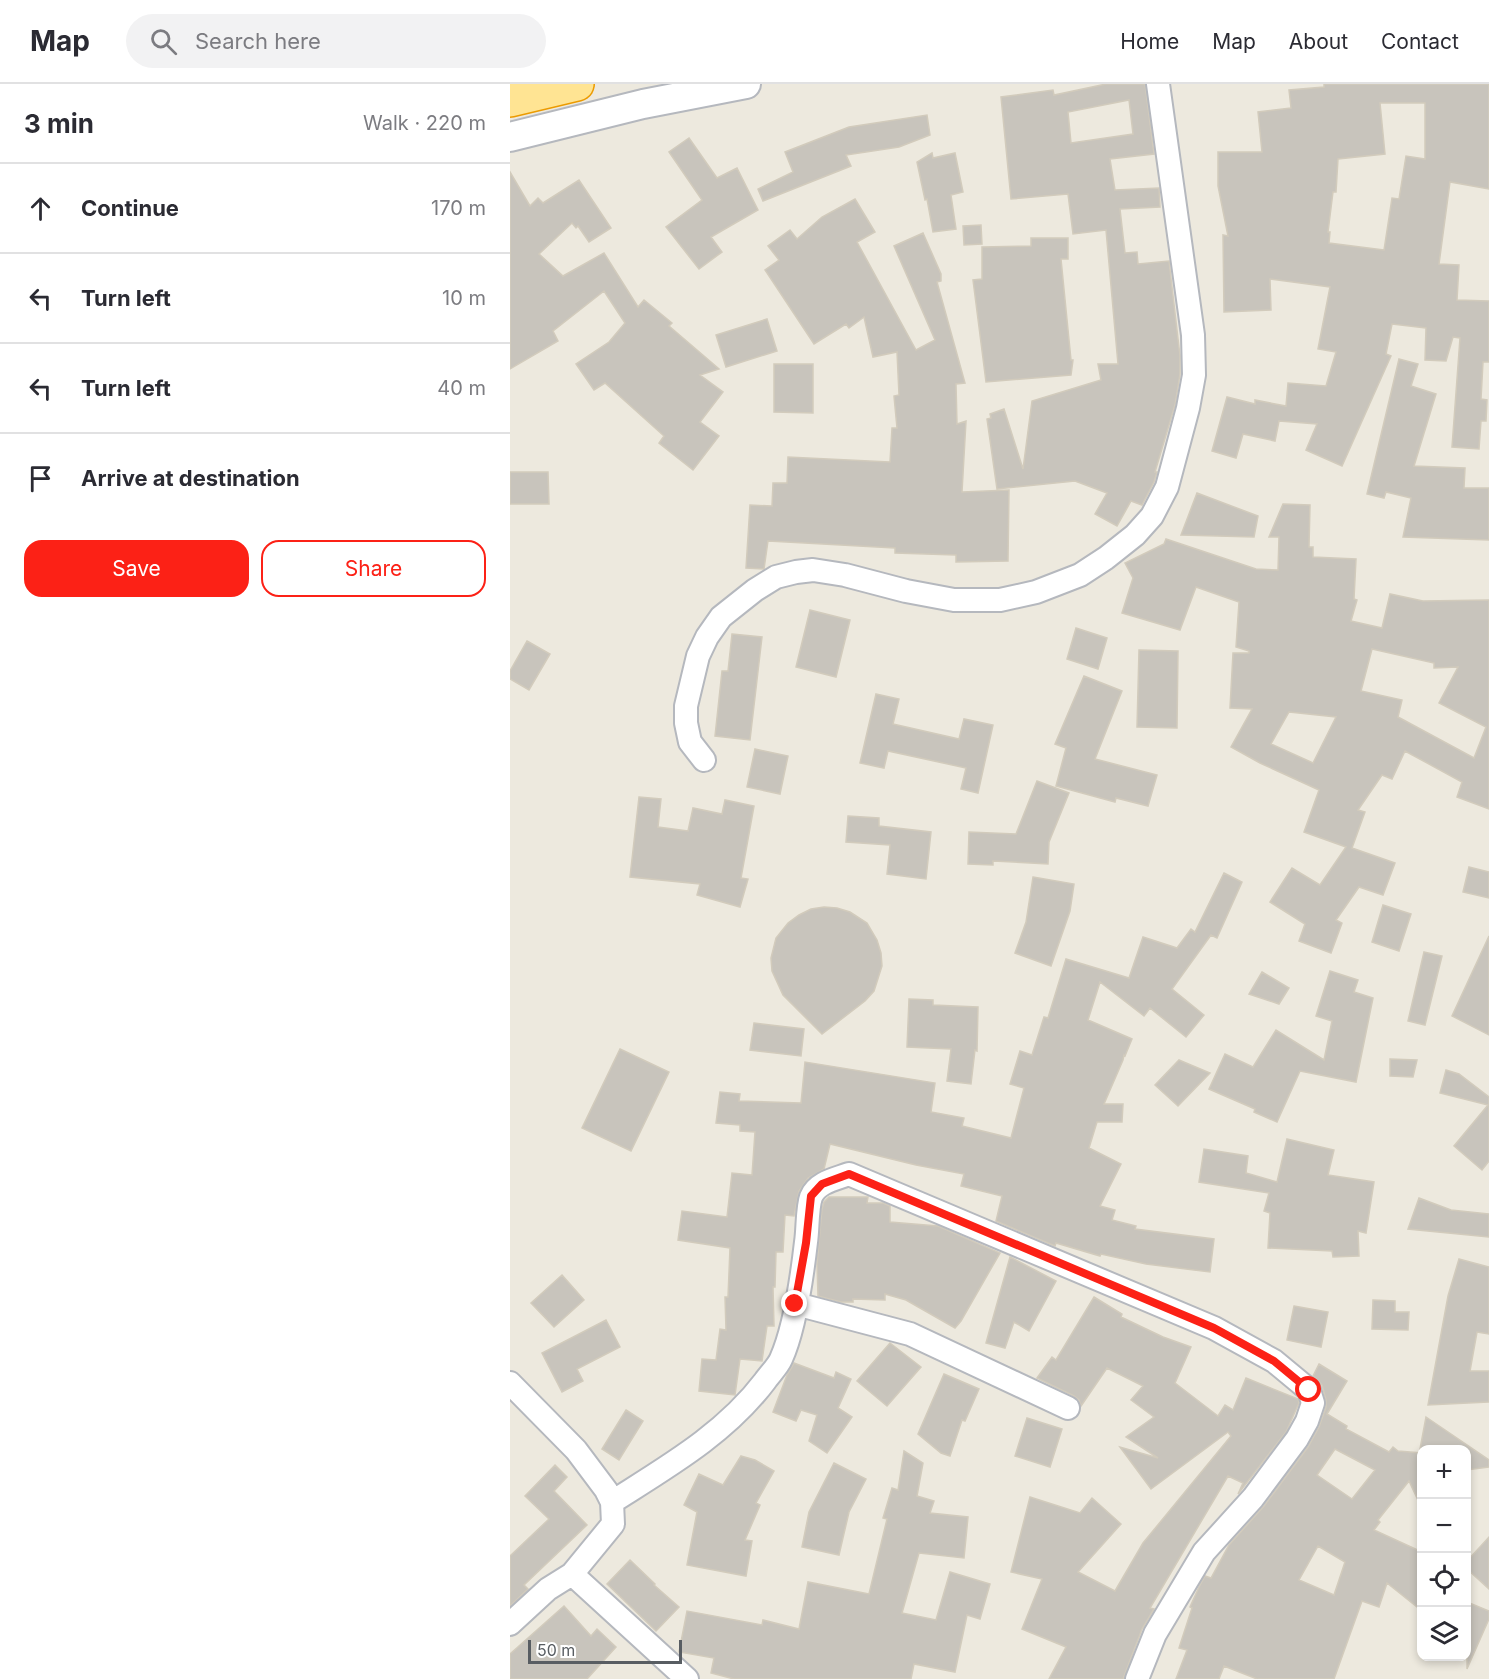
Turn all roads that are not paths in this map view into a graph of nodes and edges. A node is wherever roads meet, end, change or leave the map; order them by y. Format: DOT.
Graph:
graph roads {
  1 [pos="577,84"];
  2 [pos="746,84"];
  3 [pos="1158,84"];
  4 [pos="510,100"];
  5 [pos="510,137"];
  6 [pos="704,760"];
  7 [pos="795,1304"];
  8 [pos="510,1383"];
  9 [pos="1068,1408"];
  10 [pos="612,1502"];
  11 [pos="572,1574"];
  12 [pos="510,1624"];
  13 [pos="687,1679"];
  14 [pos="1137,1679"];
  1 -- 4 [label="highway"];
  2 -- 5 [label="street"];
  3 -- 6 [label="street"];
  7 -- 9 [label="street"];
  7 -- 10 [label="street"];
  7 -- 14 [label="street"];
  8 -- 10 [label="street"];
  10 -- 11 [label="street"];
  11 -- 12 [label="street"];
  11 -- 13 [label="street"];
}
